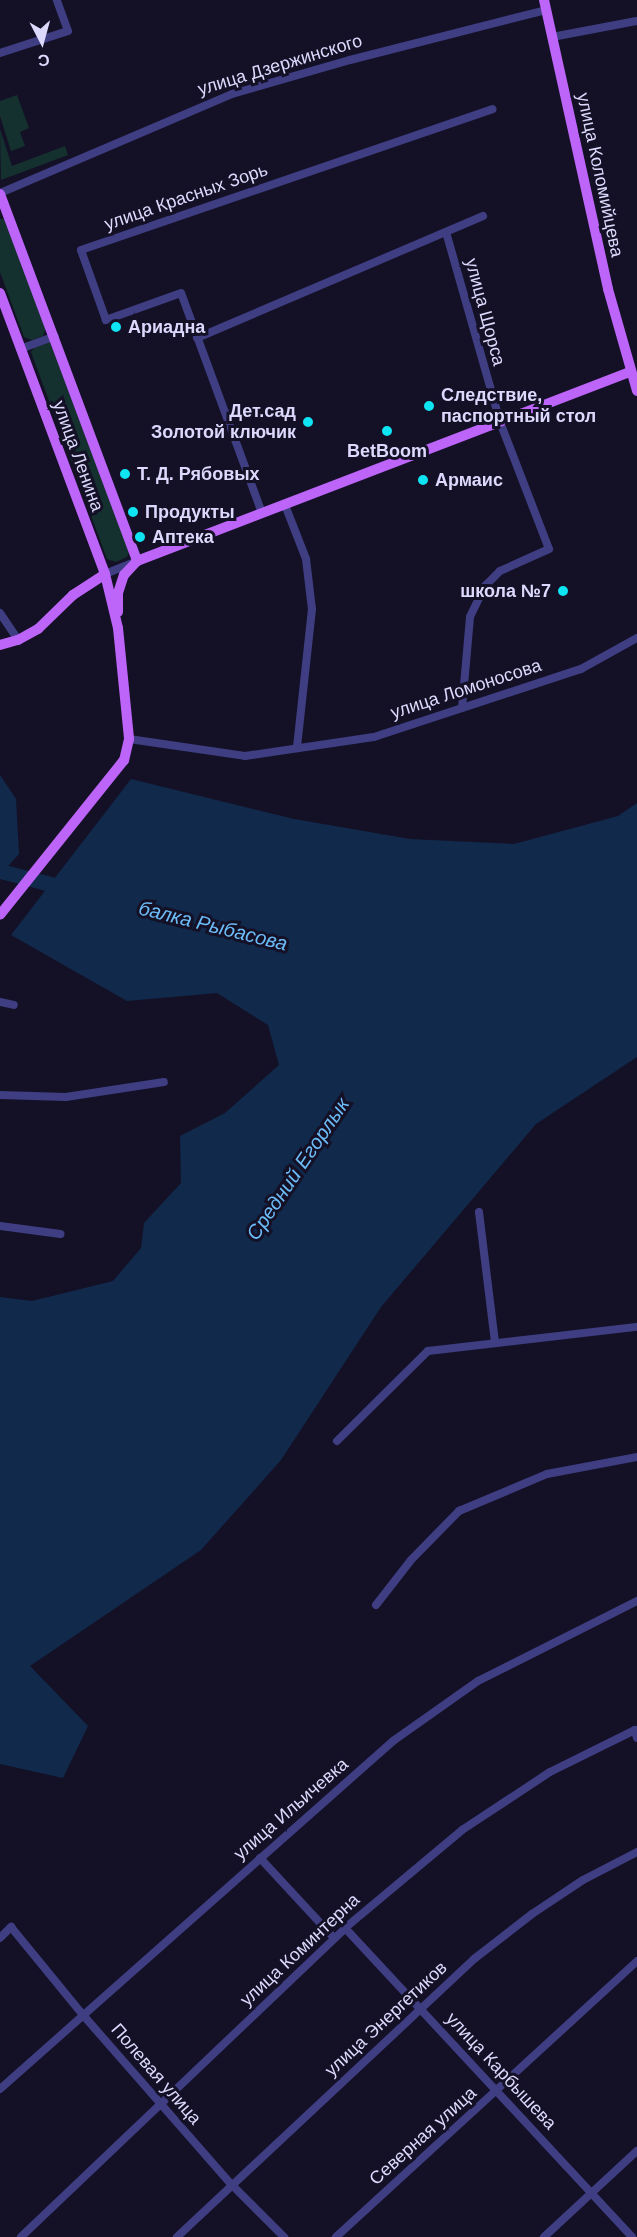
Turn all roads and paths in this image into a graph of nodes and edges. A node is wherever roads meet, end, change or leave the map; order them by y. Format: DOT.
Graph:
graph roads {
  1 [pos="57,0"];
  2 [pos="545,5"];
  3 [pos="637,21"];
  4 [pos="552,37"];
  5 [pos="0,54"];
  6 [pos="492,110"];
  7 [pos="0,193"];
  8 [pos="3,213"];
  9 [pos="483,216"];
  10 [pos="446,232"];
  11 [pos="0,293"];
  12 [pos="55,336"];
  13 [pos="197,338"];
  14 [pos="20,349"];
  15 [pos="633,370"];
  16 [pos="637,391"];
  17 [pos="500,422"];
  18 [pos="285,505"];
  19 [pos="262,513"];
  20 [pos="137,561"];
  21 [pos="105,574"];
  22 [pos="0,612"];
  23 [pos="118,628"];
  24 [pos="637,638"];
  25 [pos="18,640"];
  26 [pos="0,645"];
  27 [pos="462,708"];
  28 [pos="129,739"];
  29 [pos="297,748"];
  30 [pos="0,915"];
  31 [pos="0,1002"];
  32 [pos="14,1005"];
  33 [pos="164,1082"];
  34 [pos="0,1095"];
  35 [pos="479,1212"];
  36 [pos="0,1226"];
  37 [pos="60,1234"];
  38 [pos="637,1327"];
  39 [pos="495,1343"];
  40 [pos="338,1442"];
  41 [pos="637,1457"];
  42 [pos="637,1601"];
  43 [pos="375,1605"];
  44 [pos="636,1734"];
  45 [pos="637,1852"];
  46 [pos="260,1858"];
  47 [pos="345,1928"];
  48 [pos="0,1938"];
  49 [pos="334,1938"];
  50 [pos="637,1961"];
  51 [pos="420,2008"];
  52 [pos="83,2015"];
  53 [pos="0,2089"];
  54 [pos="496,2091"];
  55 [pos="160,2104"];
  56 [pos="637,2151"];
  57 [pos="232,2185"];
  58 [pos="591,2193"];
  59 [pos="21,2237"];
  60 [pos="177,2237"];
  61 [pos="284,2237"];
  62 [pos="336,2237"];
  63 [pos="544,2237"];
  64 [pos="632,2237"];
  1 -- 5 [label="street"];
  2 -- 4 [label="main road, улица Коломийцева"];
  2 -- 7 [label="street, улица Дзержинского"];
  3 -- 4 [label="street"];
  4 -- 15 [label="main road, улица Коломийцева"];
  6 -- 13 [label="street, улица Красных Зорь"];
  7 -- 8 [label="main road, улица Ленина"];
  8 -- 12 [label="main road, улица Ленина"];
  9 -- 10 [label="street"];
  10 -- 13 [label="street"];
  10 -- 17 [label="street, улица Щорса"];
  11 -- 14 [label="main road, улица Ленина"];
  12 -- 14 [label="street"];
  12 -- 20 [label="main road, улица Ленина"];
  13 -- 19 [label="street"];
  14 -- 21 [label="main road, улица Ленина"];
  15 -- 16 [label="main road, улица Коломийцева"];
  15 -- 17 [label="main road"];
  17 -- 18 [label="main road"];
  17 -- 27 [label="street, улица Щорса"];
  18 -- 19 [label="main road"];
  18 -- 29 [label="street"];
  19 -- 20 [label="main road"];
  20 -- 21 [label="street"];
  20 -- 23 [label="main road"];
  21 -- 23 [label="main road, улица Ленина"];
  21 -- 25 [label="main road"];
  22 -- 25 [label="street"];
  23 -- 28 [label="main road"];
  24 -- 27 [label="street, улица Ломоносова"];
  25 -- 26 [label="main road"];
  27 -- 29 [label="street, улица Ломоносова"];
  28 -- 29 [label="street, улица Ломоносова"];
  28 -- 30 [label="main road"];
  31 -- 32 [label="street"];
  33 -- 34 [label="street"];
  35 -- 39 [label="street"];
  36 -- 37 [label="street"];
  38 -- 39 [label="street"];
  39 -- 40 [label="street"];
  41 -- 43 [label="street"];
  42 -- 46 [label="street, улица Ильичевка"];
  44 -- 47 [label="street, улица Коминтерна"];
  45 -- 51 [label="street, улица Энергетиков"];
  46 -- 49 [label="street"];
  46 -- 52 [label="street, улица Ильичевка"];
  47 -- 49 [label="street, улица Коминтерна"];
  47 -- 51 [label="street, улица Карбышева"];
  48 -- 52 [label="street, Полевая улица"];
  49 -- 55 [label="street, улица Коминтерна"];
  50 -- 54 [label="street, Северная улица"];
  51 -- 54 [label="street, улица Карбышева"];
  51 -- 57 [label="street, улица Энергетиков"];
  52 -- 53 [label="street, улица Ильичевка"];
  52 -- 55 [label="street, Полевая улица"];
  54 -- 58 [label="street, улица Карбышева"];
  54 -- 62 [label="street, Северная улица"];
  55 -- 57 [label="street, Полевая улица"];
  55 -- 59 [label="street, улица Коминтерна"];
  56 -- 58 [label="street"];
  57 -- 60 [label="street, улица Энергетиков"];
  57 -- 61 [label="street, Полевая улица"];
  58 -- 63 [label="street"];
  58 -- 64 [label="street, улица Карбышева"];
}
